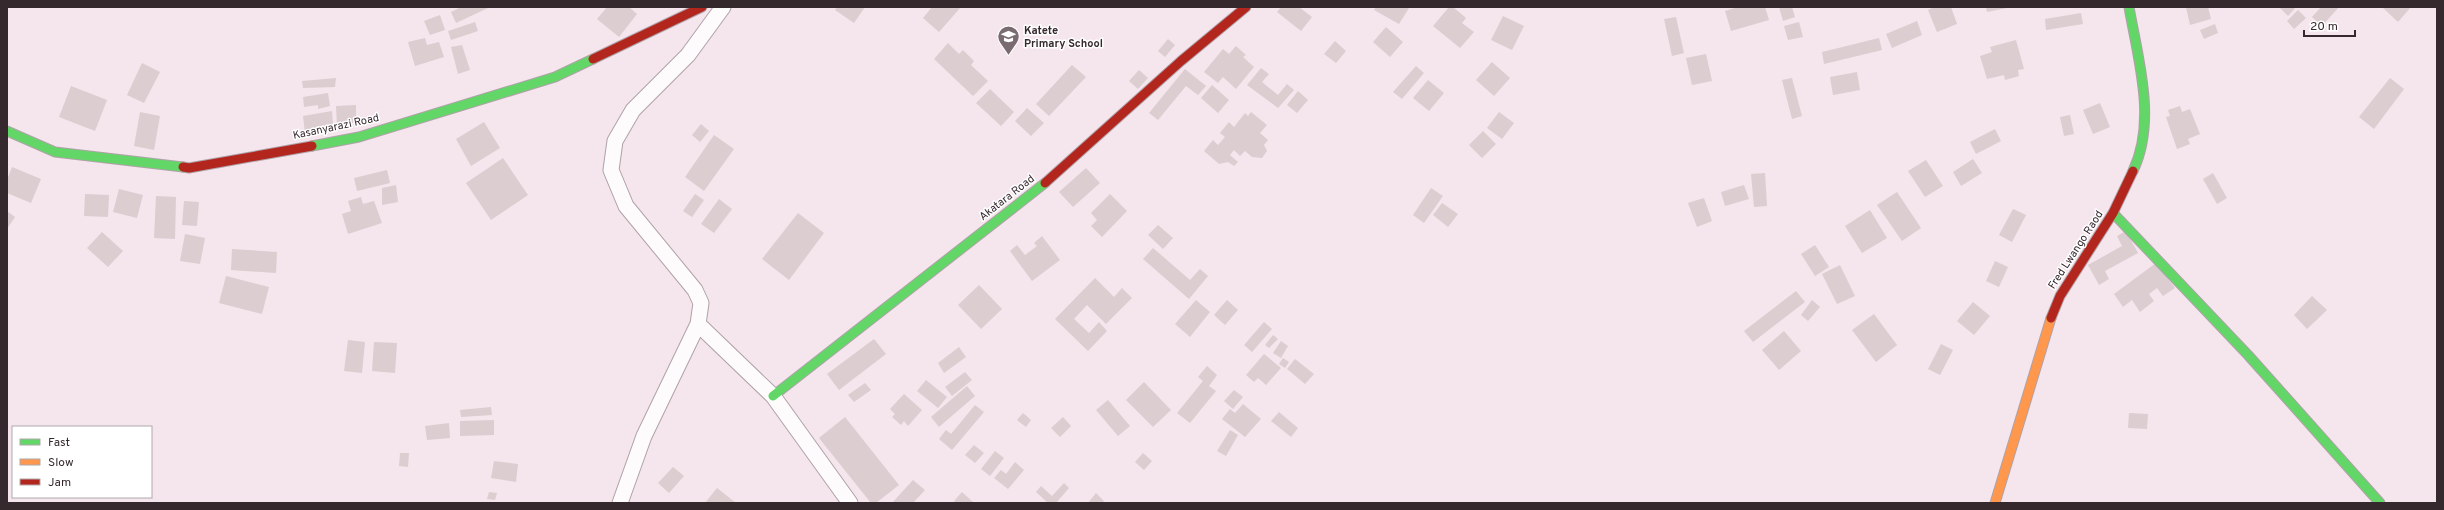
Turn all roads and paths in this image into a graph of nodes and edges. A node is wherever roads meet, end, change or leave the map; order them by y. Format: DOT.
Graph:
graph roads {
  1 [pos="702,7"];
  2 [pos="723,7"];
  3 [pos="1246,7"];
  4 [pos="2129,7"];
  5 [pos="7,131"];
  6 [pos="2113,213"];
  7 [pos="698,324"];
  8 [pos="773,396"];
  9 [pos="620,503"];
  10 [pos="850,503"];
  11 [pos="1995,503"];
  12 [pos="2380,503"];
  1 -- 5 [label="street, Kasanyarazi Road"];
  2 -- 7 [label="street"];
  3 -- 8 [label="street, Akatara Road"];
  4 -- 6 [label="street, Fred Lwango Raod"];
  6 -- 11 [label="street, Fred Lwango Raod"];
  6 -- 12 [label="street"];
  7 -- 8 [label="street"];
  7 -- 9 [label="street"];
  8 -- 10 [label="street"];
}
